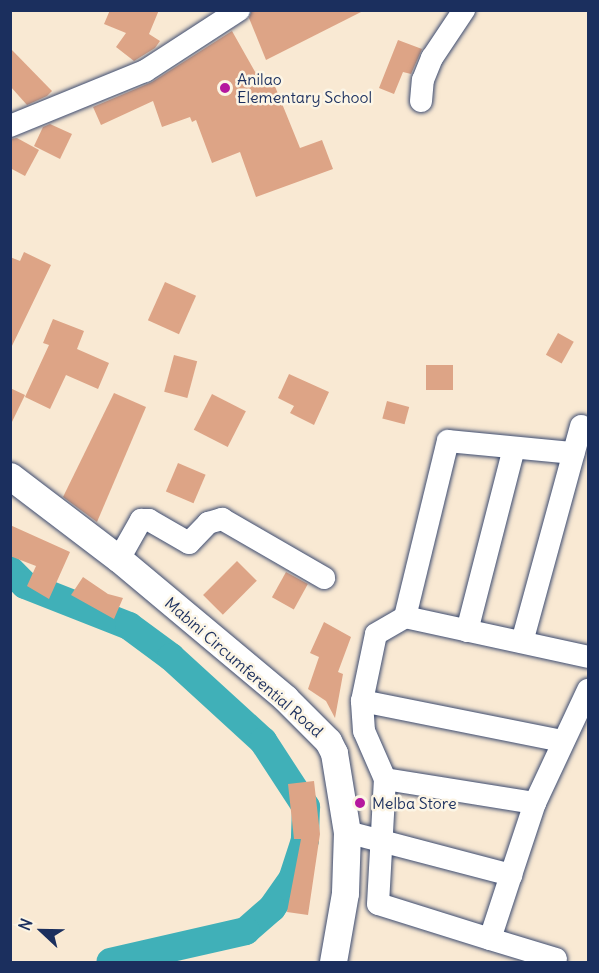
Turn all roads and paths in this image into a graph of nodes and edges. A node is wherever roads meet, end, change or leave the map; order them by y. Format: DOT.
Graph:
graph roads {
  1 [pos="239,10"];
  2 [pos="464,10"];
  3 [pos="421,101"];
  4 [pos="10,126"];
  5 [pos="581,426"];
  6 [pos="514,448"];
  7 [pos="573,453"];
  8 [pos="10,477"];
  9 [pos="119,559"];
  10 [pos="324,578"];
  11 [pos="405,617"];
  12 [pos="467,631"];
  13 [pos="522,642"];
  14 [pos="588,657"];
  15 [pos="588,690"];
  16 [pos="362,701"];
  17 [pos="562,741"];
  18 [pos="386,779"];
  19 [pos="535,803"];
  20 [pos="347,832"];
  21 [pos="380,839"];
  22 [pos="511,875"];
  23 [pos="490,939"];
  24 [pos="556,959"];
  25 [pos="333,963"];
  1 -- 4 [label="street"];
  2 -- 3 [label="street"];
  5 -- 7 [label="street"];
  6 -- 7 [label="street"];
  6 -- 11 [label="street"];
  6 -- 12 [label="street"];
  7 -- 13 [label="street"];
  8 -- 9 [label="main road, Mabini Circumferential Road"];
  9 -- 10 [label="street"];
  9 -- 20 [label="main road, Mabini Circumferential Road"];
  11 -- 12 [label="street"];
  11 -- 16 [label="street"];
  12 -- 13 [label="street"];
  13 -- 14 [label="street"];
  15 -- 17 [label="street"];
  16 -- 17 [label="street"];
  16 -- 18 [label="street"];
  17 -- 19 [label="street"];
  18 -- 19 [label="street"];
  18 -- 21 [label="street"];
  19 -- 22 [label="street"];
  20 -- 21 [label="street"];
  20 -- 25 [label="main road, Mabini Circumferential Road"];
  21 -- 22 [label="street"];
  21 -- 23 [label="street"];
  22 -- 23 [label="street"];
  23 -- 24 [label="street"];
}
